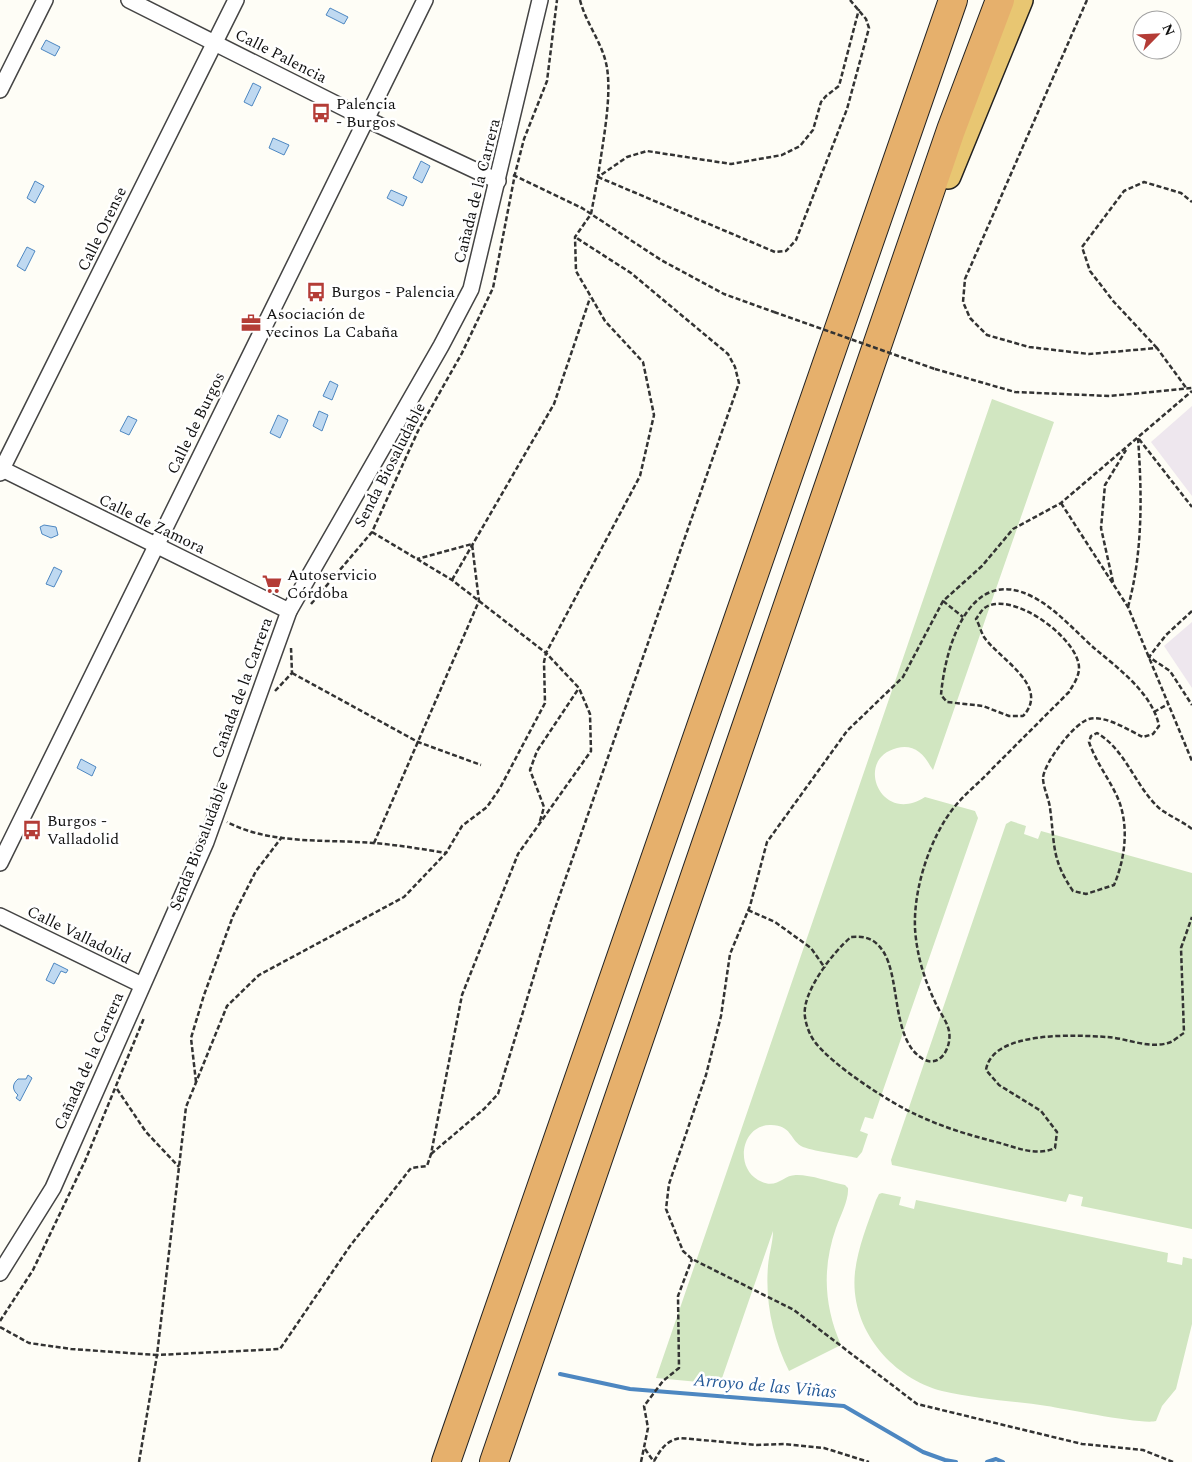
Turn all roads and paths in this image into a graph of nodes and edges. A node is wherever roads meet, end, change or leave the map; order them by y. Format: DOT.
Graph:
graph roads {
  1 [pos="45,0"];
  2 [pos="129,0"];
  3 [pos="236,0"];
  4 [pos="425,0"];
  5 [pos="540,0"];
  6 [pos="558,0"];
  7 [pos="580,0"];
  8 [pos="850,0"];
  9 [pos="953,0"];
  10 [pos="1000,0"];
  11 [pos="1020,0"];
  12 [pos="1087,0"];
  13 [pos="858,9"];
  14 [pos="215,42"];
  15 [pos="0,90"];
  16 [pos="366,119"];
  17 [pos="515,174"];
  18 [pos="598,177"];
  19 [pos="498,181"];
  20 [pos="928,201"];
  21 [pos="1192,202"];
  22 [pos="591,214"];
  23 [pos="575,237"];
  24 [pos="590,298"];
  25 [pos="1158,348"];
  26 [pos="1187,388"];
  27 [pos="1192,390"];
  28 [pos="1138,438"];
  29 [pos="1128,446"];
  30 [pos="1,470"];
  31 [pos="1062,504"];
  32 [pos="1192,507"];
  33 [pos="372,532"];
  34 [pos="155,544"];
  35 [pos="472,544"];
  36 [pos="417,559"];
  37 [pos="452,580"];
  38 [pos="1113,584"];
  39 [pos="478,601"];
  40 [pos="943,601"];
  41 [pos="309,606"];
  42 [pos="1128,607"];
  43 [pos="289,611"];
  44 [pos="1192,611"];
  45 [pos="963,617"];
  46 [pos="291,639"];
  47 [pos="546,653"];
  48 [pos="1149,657"];
  49 [pos="292,673"];
  50 [pos="579,688"];
  51 [pos="274,692"];
  52 [pos="1168,704"];
  53 [pos="1192,705"];
  54 [pos="1154,712"];
  55 [pos="418,742"];
  56 [pos="1192,761"];
  57 [pos="481,765"];
  58 [pos="221,819"];
  59 [pos="539,824"];
  60 [pos="1192,829"];
  61 [pos="282,838"];
  62 [pos="374,843"];
  63 [pos="446,852"];
  64 [pos="0,863"];
  65 [pos="748,910"];
  66 [pos="0,916"];
  67 [pos="1192,917"];
  68 [pos="825,968"];
  69 [pos="142,986"];
  70 [pos="145,1016"];
  71 [pos="196,1083"];
  72 [pos="116,1088"];
  73 [pos="431,1154"];
  74 [pos="179,1167"];
  75 [pos="692,1259"];
  76 [pos="0,1273"];
  77 [pos="0,1321"];
  78 [pos="0,1327"];
  79 [pos="157,1354"];
  80 [pos="645,1449"];
  81 [pos="654,1461"];
  82 [pos="139,1462"];
  83 [pos="446,1462"];
  84 [pos="494,1462"];
  85 [pos="641,1462"];
  86 [pos="869,1462"];
  87 [pos="1173,1462"];
  1 -- 15 [label="street"];
  2 -- 14 [label="street, Calle Palencia"];
  3 -- 14 [label="street, Calle Orense"];
  4 -- 16 [label="street, Calle de Burgos"];
  5 -- 19 [label="street, Cañada de la Carrera"];
  6 -- 17 [label="path, Senda Biosaludable"];
  7 -- 18 [label="path"];
  8 -- 13 [label="path"];
  9 -- 83 [label="highway"];
  10 -- 20 [label="highway"];
  11 -- 20 [label="highway"];
  12 -- 25 [label="path"];
  13 -- 18 [label="path"];
  13 -- 18 [label="path"];
  14 -- 16 [label="street, Calle Palencia"];
  14 -- 30 [label="street, Calle Orense"];
  16 -- 19 [label="street, Calle Palencia"];
  16 -- 34 [label="street, Calle de Burgos"];
  17 -- 19 [label="path"];
  17 -- 22 [label="path"];
  17 -- 33 [label="path, Senda Biosaludable"];
  18 -- 22 [label="path"];
  19 -- 43 [label="street, Cañada de la Carrera"];
  20 -- 84 [label="highway"];
  21 -- 25 [label="path"];
  22 -- 23 [label="path"];
  22 -- 26 [label="path, bridge"];
  23 -- 24 [label="path"];
  23 -- 73 [label="path"];
  24 -- 35 [label="path"];
  24 -- 47 [label="path"];
  25 -- 26 [label="path"];
  26 -- 27 [label="path"];
  27 -- 28 [label="path"];
  28 -- 29 [label="path"];
  28 -- 32 [label="path"];
  28 -- 42 [label="path"];
  29 -- 31 [label="path"];
  29 -- 38 [label="path"];
  30 -- 34 [label="street, Calle de Zamora"];
  31 -- 38 [label="path"];
  31 -- 40 [label="path"];
  33 -- 36 [label="path"];
  33 -- 41 [label="path, Senda Biosaludable"];
  34 -- 43 [label="street, Calle de Zamora"];
  34 -- 64 [label="street, Calle de Burgos"];
  35 -- 36 [label="path"];
  35 -- 37 [label="path"];
  35 -- 39 [label="path"];
  36 -- 37 [label="path"];
  37 -- 39 [label="path"];
  38 -- 42 [label="path"];
  39 -- 47 [label="path"];
  39 -- 55 [label="path"];
  40 -- 45 [label="path"];
  40 -- 65 [label="path"];
  42 -- 48 [label="path"];
  43 -- 69 [label="street, Cañada de la Carrera"];
  44 -- 48 [label="path"];
  45 -- 54 [label="path"];
  45 -- 68 [label="path"];
  46 -- 49 [label="path"];
  47 -- 50 [label="path"];
  47 -- 63 [label="path"];
  48 -- 52 [label="path"];
  48 -- 53 [label="path"];
  49 -- 51 [label="path"];
  49 -- 55 [label="path"];
  50 -- 59 [label="path"];
  50 -- 59 [label="path"];
  52 -- 54 [label="path"];
  52 -- 56 [label="path"];
  54 -- 60 [label="path"];
  55 -- 57 [label="path"];
  55 -- 62 [label="path"];
  58 -- 61 [label="path"];
  59 -- 73 [label="path"];
  61 -- 62 [label="path"];
  61 -- 71 [label="path"];
  62 -- 63 [label="path"];
  63 -- 71 [label="path"];
  65 -- 68 [label="path"];
  65 -- 75 [label="path"];
  66 -- 69 [label="street, Calle Valladolid"];
  67 -- 68 [label="path"];
  69 -- 76 [label="street, Cañada de la Carrera"];
  70 -- 72 [label="path"];
  71 -- 74 [label="path"];
  72 -- 74 [label="path"];
  72 -- 77 [label="path"];
  73 -- 79 [label="path"];
  74 -- 79 [label="path"];
  75 -- 80 [label="path"];
  75 -- 87 [label="path"];
  78 -- 79 [label="path"];
  79 -- 82 [label="path"];
  80 -- 81 [label="path"];
  80 -- 85 [label="path"];
  81 -- 86 [label="path"];
}
